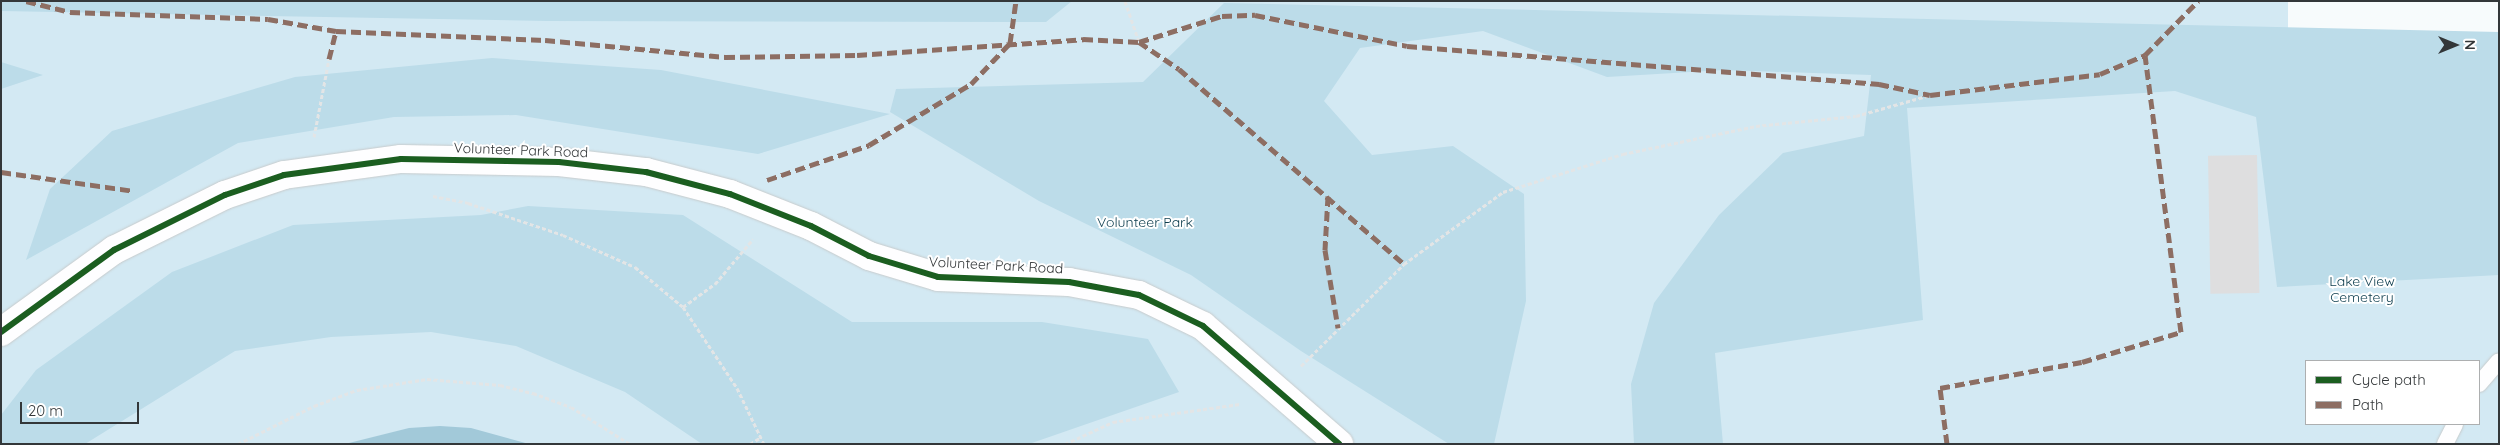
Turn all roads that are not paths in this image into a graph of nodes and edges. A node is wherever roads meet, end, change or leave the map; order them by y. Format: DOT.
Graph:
graph roads {
  1 [pos="1,332"];
  2 [pos="2499,361"];
  3 [pos="2480,383"];
  4 [pos="2455,425"];
  5 [pos="1339,444"];
  6 [pos="2446,444"];
  1 -- 5 [label="street, Volunteer Park Road"];
  2 -- 3 [label="lane"];
  4 -- 6 [label="lane"];
}
